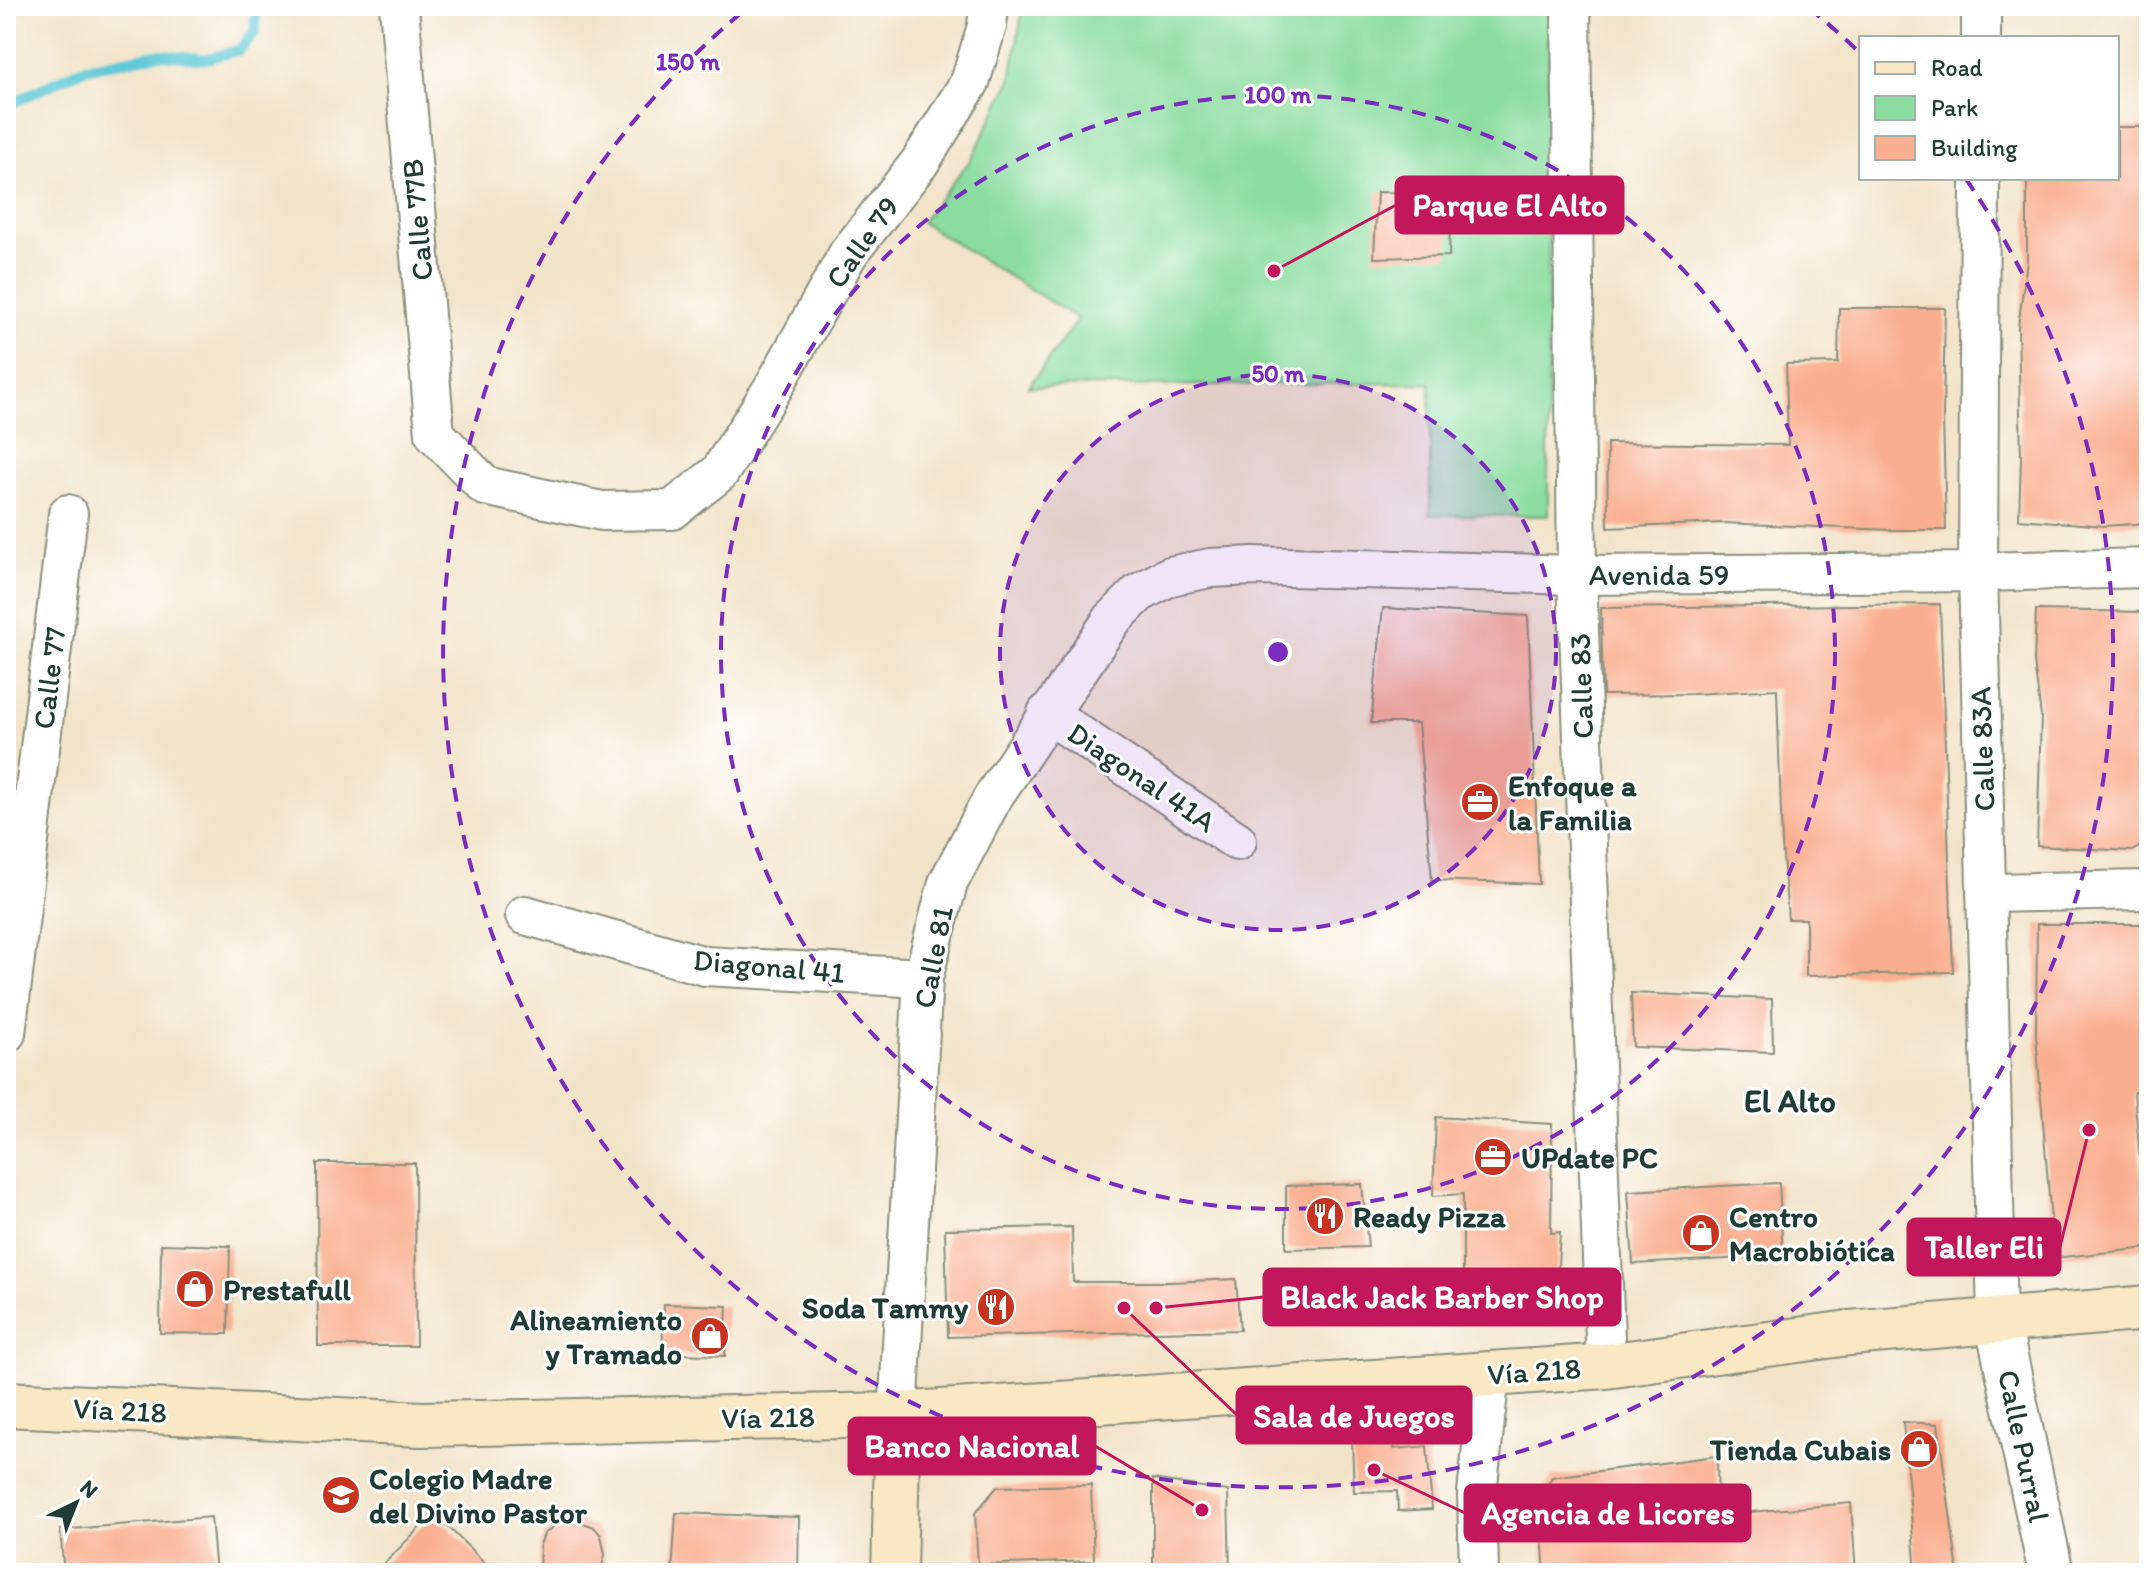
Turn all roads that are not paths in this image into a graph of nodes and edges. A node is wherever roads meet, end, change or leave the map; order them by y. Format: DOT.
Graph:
graph roads {
  1 [pos="399,6"];
  2 [pos="989,6"];
  3 [pos="1571,6"];
  4 [pos="1981,6"];
  5 [pos="1981,36"];
  6 [pos="1980,180"];
  7 [pos="435,434"];
  8 [pos="68,514"];
  9 [pos="2149,568"];
  10 [pos="1978,572"];
  11 [pos="1577,575"];
  12 [pos="1170,576"];
  13 [pos="1047,713"];
  14 [pos="1237,841"];
  15 [pos="2149,890"];
  16 [pos="1986,893"];
  17 [pos="525,915"];
  18 [pos="923,978"];
  19 [pos="6,1033"];
  20 [pos="2149,1308"];
  21 [pos="1997,1319"];
  22 [pos="1606,1366"];
  23 [pos="1490,1375"];
  24 [pos="6,1404"];
  25 [pos="898,1415"];
  26 [pos="894,1573"];
  27 [pos="1479,1573"];
  28 [pos="2051,1573"];
  1 -- 7 [label="street, Calle 77B"];
  2 -- 7 [label="street, Calle 79"];
  3 -- 11 [label="street, Calle 83"];
  4 -- 5 [label="street"];
  6 -- 10 [label="street, Calle 83A"];
  8 -- 19 [label="street, Calle 77"];
  9 -- 10 [label="street, Avenida 59"];
  10 -- 11 [label="street, Avenida 59"];
  10 -- 16 [label="street, Calle 83A"];
  11 -- 12 [label="street, Avenida 59"];
  11 -- 22 [label="street, Calle 83"];
  12 -- 13 [label="street, Calle 81"];
  13 -- 14 [label="street, Diagonal 41A"];
  13 -- 18 [label="street, Calle 81"];
  15 -- 16 [label="street"];
  16 -- 21 [label="street, Calle 83A"];
  17 -- 18 [label="street, Diagonal 41"];
  18 -- 25 [label="street, Calle 81"];
  20 -- 21 [label="main road, Vía 218"];
  21 -- 22 [label="main road, Vía 218"];
  21 -- 28 [label="street, Calle Purral"];
  22 -- 23 [label="main road, Vía 218"];
  23 -- 25 [label="main road, Vía 218"];
  23 -- 27 [label="street"];
  24 -- 25 [label="main road, Vía 218"];
  25 -- 26 [label="main road"];
}
